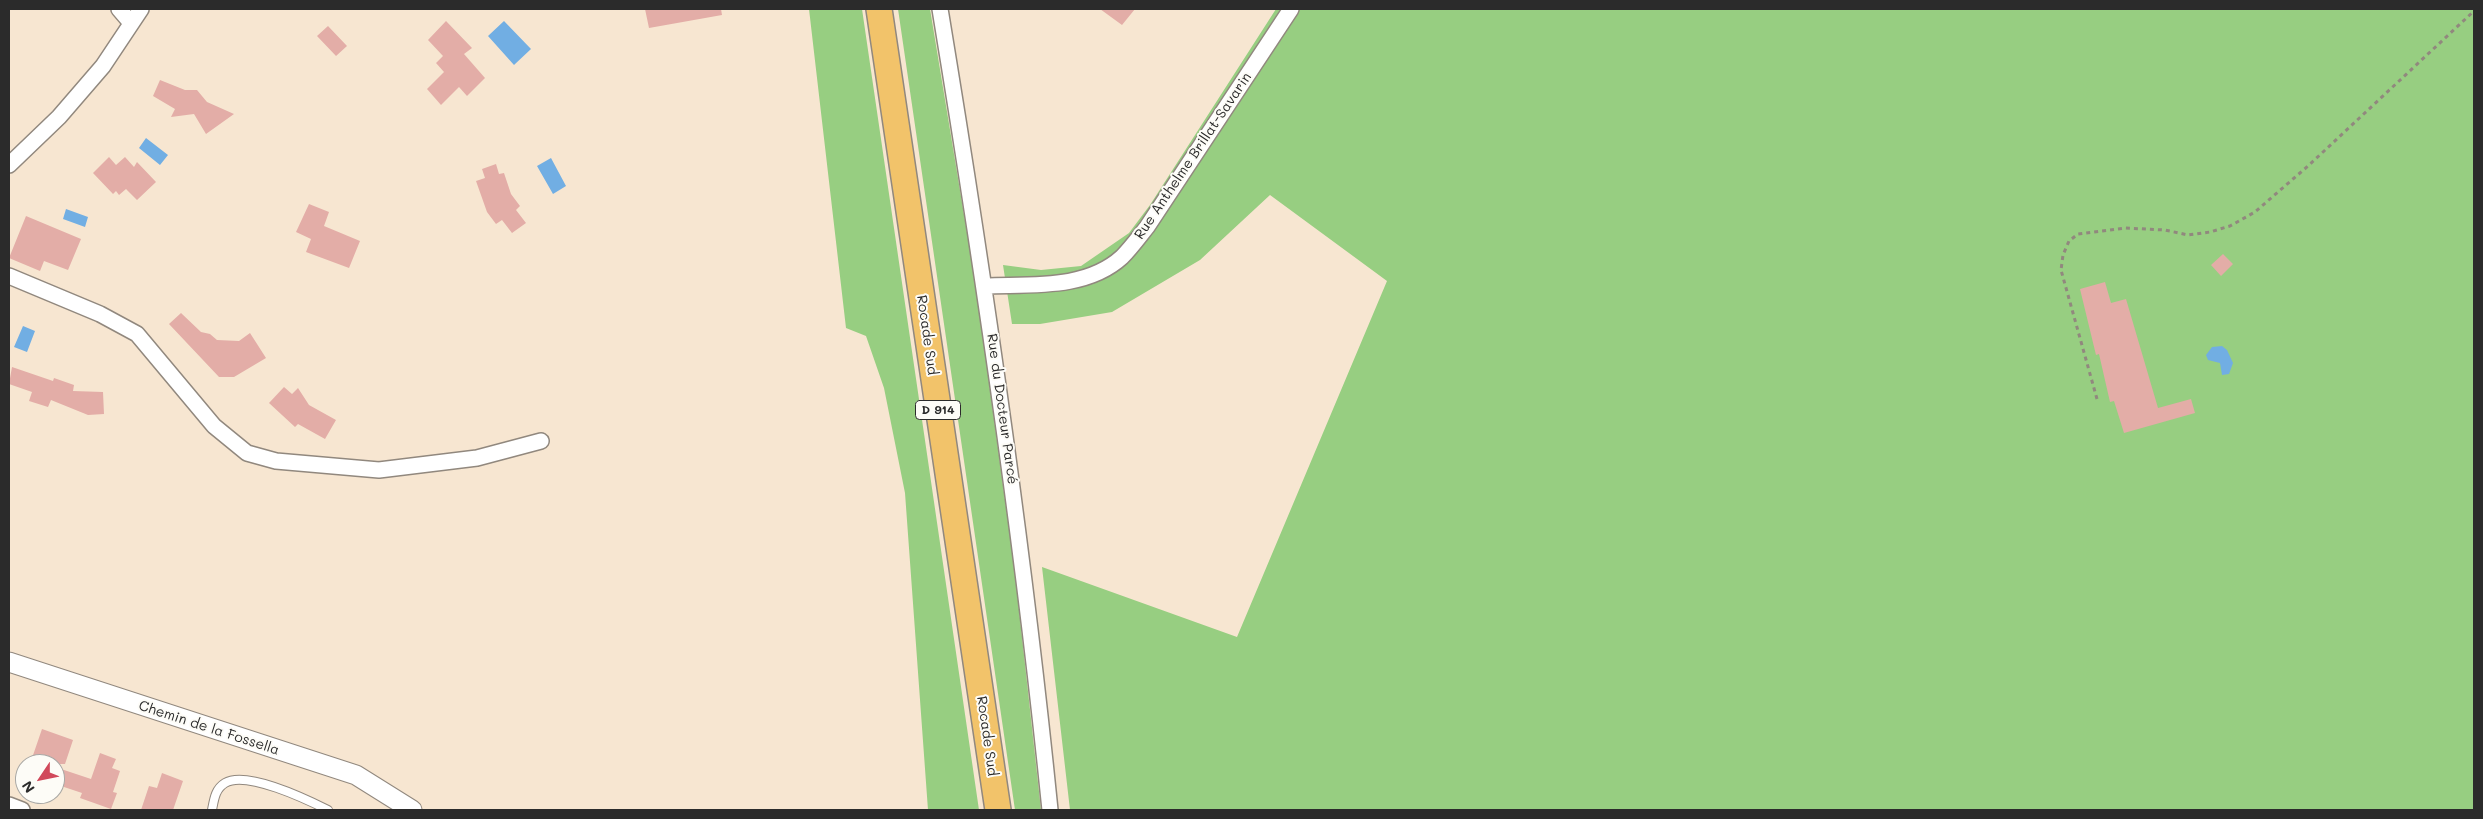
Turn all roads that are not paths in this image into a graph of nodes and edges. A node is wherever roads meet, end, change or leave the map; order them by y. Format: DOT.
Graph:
graph roads {
  1 [pos="119,9"];
  2 [pos="141,9"];
  3 [pos="878,9"];
  4 [pos="940,9"];
  5 [pos="1291,9"];
  6 [pos="131,23"];
  7 [pos="9,165"];
  8 [pos="9,276"];
  9 [pos="985,286"];
  10 [pos="541,441"];
  11 [pos="9,662"];
  12 [pos="9,805"];
  13 [pos="409,809"];
  14 [pos="22,810"];
  15 [pos="212,810"];
  16 [pos="328,810"];
  17 [pos="998,810"];
  18 [pos="1050,810"];
  1 -- 6 [label="street"];
  2 -- 6 [label="street"];
  3 -- 17 [label="main road, Rocade Sud / D 914"];
  4 -- 9 [label="street, Rue du Docteur Parcé"];
  5 -- 9 [label="street, Rue Anthelme Brillat-Savarin"];
  6 -- 7 [label="street"];
  8 -- 10 [label="street"];
  9 -- 18 [label="street, Rue du Docteur Parcé"];
  11 -- 13 [label="street, Chemin de la Fossella"];
  12 -- 14 [label="street"];
  15 -- 16 [label="lane"];
}
